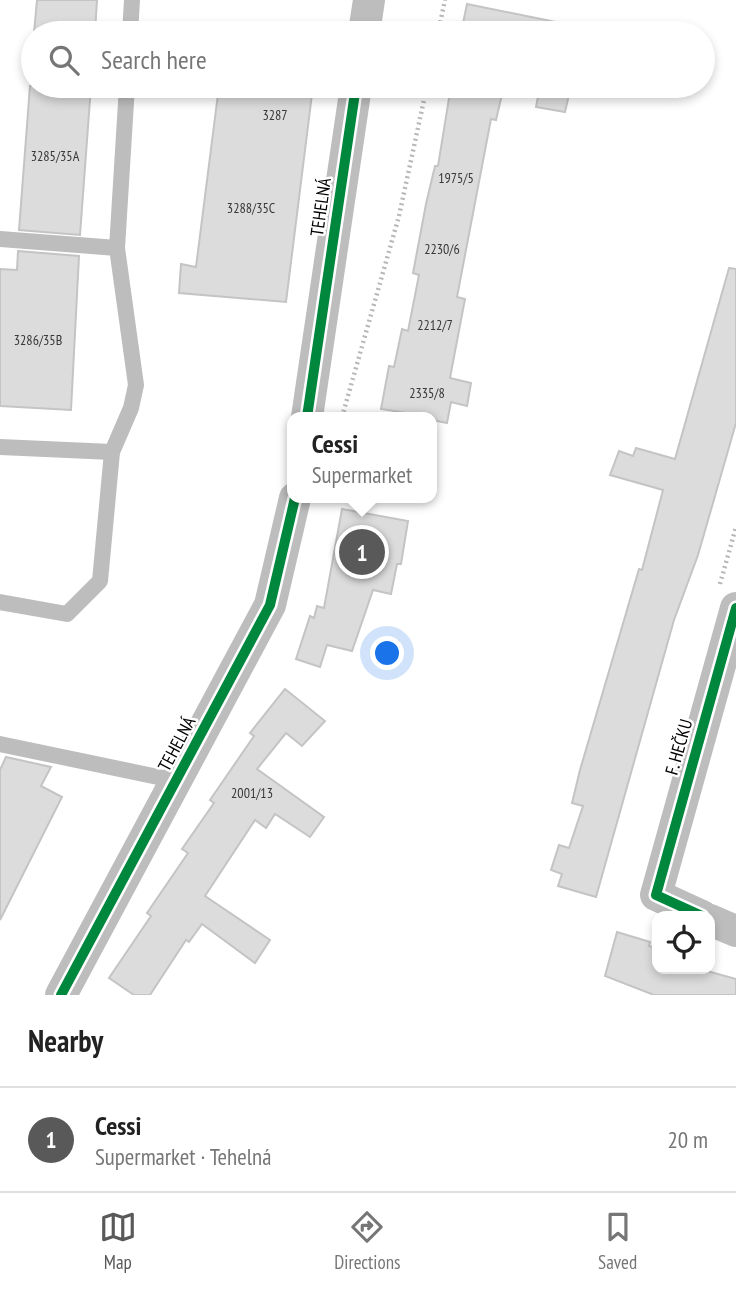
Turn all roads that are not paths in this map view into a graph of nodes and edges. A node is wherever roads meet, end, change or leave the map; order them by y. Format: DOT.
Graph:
graph roads {
  1 [pos="132,0"];
  2 [pos="369,0"];
  3 [pos="131,21"];
  4 [pos="366,21"];
  5 [pos="126,98"];
  6 [pos="354,98"];
  7 [pos="0,239"];
  8 [pos="117,248"];
  9 [pos="308,412"];
  10 [pos="0,447"];
  11 [pos="112,452"];
  12 [pos="294,503"];
  13 [pos="0,602"];
  14 [pos="736,608"];
  15 [pos="0,744"];
  16 [pos="177,781"];
  17 [pos="691,911"];
  18 [pos="715,922"];
  19 [pos="736,931"];
  20 [pos="61,995"];
  1 -- 3 [label="lane"];
  2 -- 4 [label="street"];
  5 -- 8 [label="lane"];
  6 -- 9 [label="street, TEHELNÁ"];
  7 -- 8 [label="lane"];
  8 -- 11 [label="lane"];
  10 -- 11 [label="lane"];
  11 -- 13 [label="lane"];
  12 -- 16 [label="street, TEHELNÁ"];
  14 -- 17 [label="street, F. HEČKU"];
  15 -- 16 [label="lane"];
  16 -- 20 [label="street, TEHELNÁ"];
  18 -- 19 [label="street"];
}
